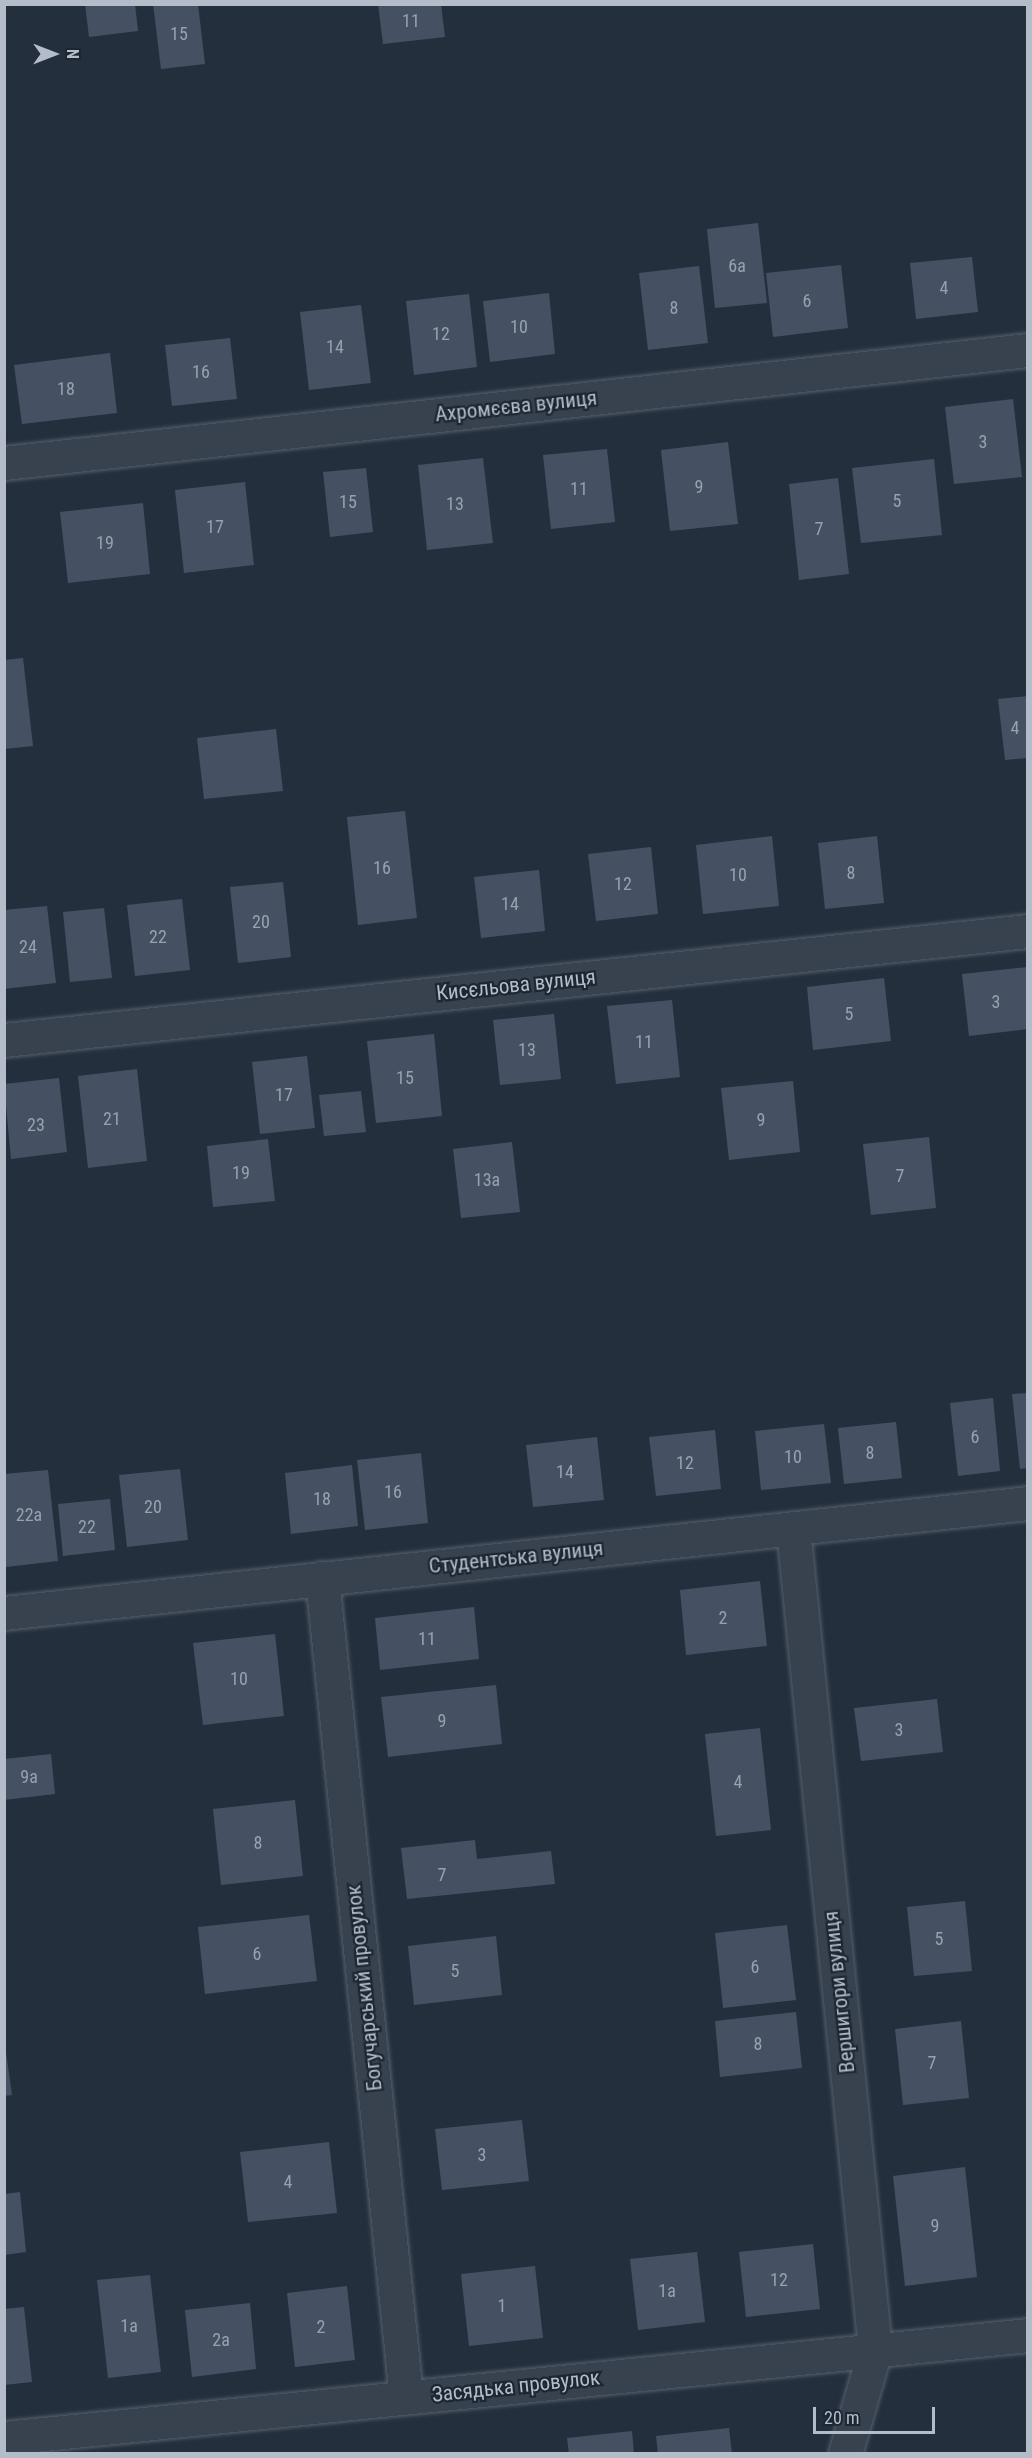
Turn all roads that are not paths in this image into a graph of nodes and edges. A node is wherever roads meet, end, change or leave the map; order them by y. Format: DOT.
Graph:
graph roads {
  1 [pos="1028,350"];
  2 [pos="4,463"];
  3 [pos="1028,931"];
  4 [pos="4,1040"];
  5 [pos="1028,1503"];
  6 [pos="793,1528"];
  7 [pos="321,1578"];
  8 [pos="4,1613"];
  9 [pos="1028,2335"];
  10 [pos="875,2350"];
  11 [pos="406,2397"];
  12 [pos="4,2438"];
  13 [pos="845,2454"];
  1 -- 2 [label="street, Ахромєєва вулиця"];
  3 -- 4 [label="street, Кисєльова вулиця"];
  5 -- 6 [label="street, Студентська вулиця"];
  6 -- 7 [label="street, Студентська вулиця"];
  6 -- 10 [label="street, Вершигори вулиця"];
  7 -- 8 [label="street, Студентська вулиця"];
  7 -- 11 [label="street, Богучарський провулок"];
  9 -- 10 [label="street, Засядька провулок"];
  10 -- 11 [label="street, Засядька провулок"];
  10 -- 13 [label="street, Вершигори вулиця"];
  11 -- 12 [label="street, Засядька провулок"];
}
